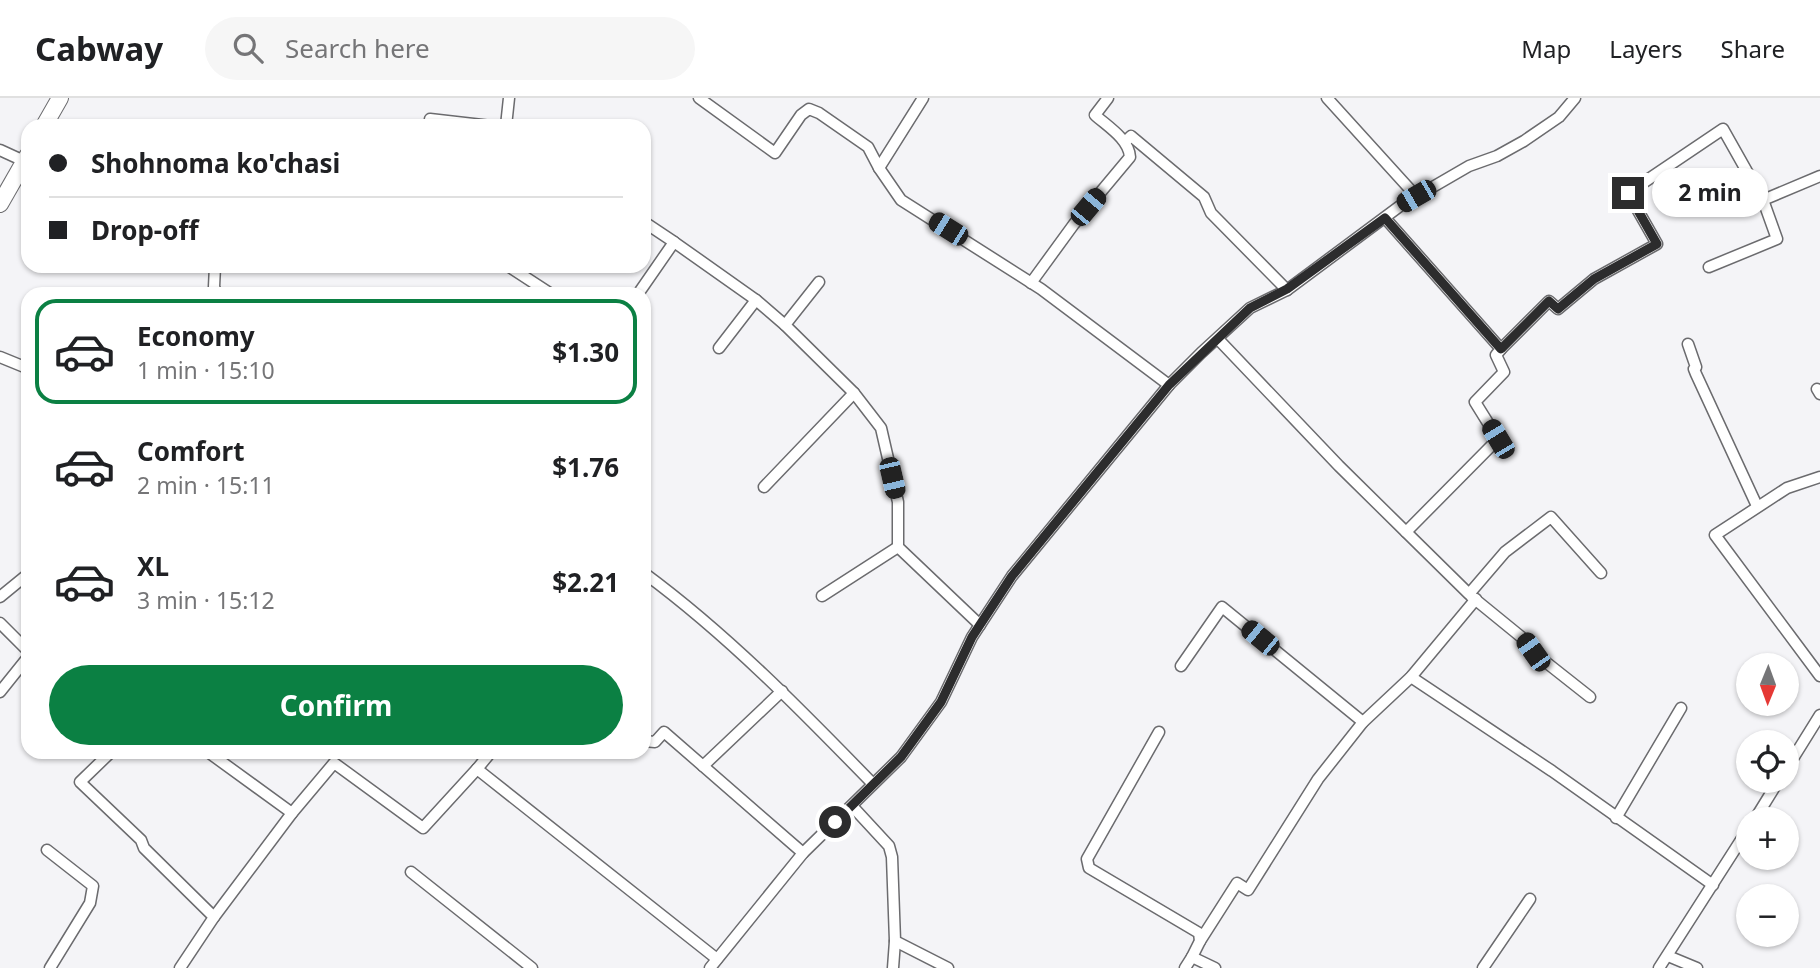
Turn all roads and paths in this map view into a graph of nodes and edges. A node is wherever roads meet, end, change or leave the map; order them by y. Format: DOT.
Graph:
graph roads {
  1 [pos="60,98"];
  2 [pos="509,98"];
  3 [pos="699,98"];
  4 [pos="923,98"];
  5 [pos="1108,98"];
  6 [pos="1327,98"];
  7 [pos="1575,98"];
  8 [pos="48,119"];
  9 [pos="507,119"];
  10 [pos="1125,142"];
  11 [pos="0,149"];
  12 [pos="21,156"];
  13 [pos="21,167"];
  14 [pos="879,168"];
  15 [pos="1820,176"];
  16 [pos="1416,196"];
  17 [pos="1763,200"];
  18 [pos="0,204"];
  19 [pos="1385,218"];
  20 [pos="651,227"];
  21 [pos="674,242"];
  22 [pos="1709,267"];
  23 [pos="519,273"];
  24 [pos="819,282"];
  25 [pos="1031,283"];
  26 [pos="540,287"];
  27 [pos="643,287"];
  28 [pos="1287,289"];
  29 [pos="756,300"];
  30 [pos="785,325"];
  31 [pos="1217,339"];
  32 [pos="1688,344"];
  33 [pos="719,348"];
  34 [pos="1501,349"];
  35 [pos="0,357"];
  36 [pos="21,366"];
  37 [pos="1169,385"];
  38 [pos="854,393"];
  39 [pos="1820,477"];
  40 [pos="764,487"];
  41 [pos="1758,506"];
  42 [pos="1406,532"];
  43 [pos="898,547"];
  44 [pos="1601,573"];
  45 [pos="651,578"];
  46 [pos="21,580"];
  47 [pos="822,596"];
  48 [pos="0,597"];
  49 [pos="1472,597"];
  50 [pos="0,623"];
  51 [pos="980,625"];
  52 [pos="21,644"];
  53 [pos="21,666"];
  54 [pos="1181,666"];
  55 [pos="1820,676"];
  56 [pos="1411,677"];
  57 [pos="782,691"];
  58 [pos="0,692"];
  59 [pos="1590,697"];
  60 [pos="1681,709"];
  61 [pos="1820,715"];
  62 [pos="1363,722"];
  63 [pos="1159,732"];
  64 [pos="651,742"];
  65 [pos="1799,749"];
  66 [pos="104,759"];
  67 [pos="218,759"];
  68 [pos="336,759"];
  69 [pos="338,759"];
  70 [pos="485,759"];
  71 [pos="703,766"];
  72 [pos="477,769"];
  73 [pos="873,784"];
  74 [pos="852,806"];
  75 [pos="292,813"];
  76 [pos="1616,818"];
  77 [pos="1736,848"];
  78 [pos="47,850"];
  79 [pos="803,853"];
  80 [pos="411,872"];
  81 [pos="1713,885"];
  82 [pos="1530,899"];
  83 [pos="214,917"];
  84 [pos="895,941"];
  85 [pos="1200,941"];
  86 [pos="1668,956"];
  87 [pos="1192,957"];
  88 [pos="713,964"];
  89 [pos="50,968"];
  90 [pos="180,968"];
  91 [pos="532,968"];
  92 [pos="893,968"];
  93 [pos="948,968"];
  94 [pos="1185,968"];
  95 [pos="1215,968"];
  96 [pos="1483,968"];
  97 [pos="1659,968"];
  98 [pos="1697,968"];
  1 -- 8 [label="main road"];
  2 -- 9 [label="street"];
  3 -- 14 [label="street"];
  4 -- 14 [label="street"];
  5 -- 10 [label="street"];
  6 -- 16 [label="street"];
  7 -- 16 [label="street"];
  10 -- 25 [label="street"];
  10 -- 28 [label="street"];
  11 -- 12 [label="street"];
  13 -- 18 [label="main road"];
  14 -- 25 [label="street"];
  15 -- 17 [label="street"];
  16 -- 19 [label="street"];
  17 -- 22 [label="street"];
  17 -- 34 [label="street"];
  19 -- 28 [label="street"];
  19 -- 34 [label="street"];
  20 -- 21 [label="street"];
  21 -- 27 [label="street"];
  21 -- 29 [label="street"];
  23 -- 26 [label="street"];
  24 -- 30 [label="street"];
  25 -- 37 [label="street"];
  28 -- 31 [label="street"];
  29 -- 30 [label="street"];
  29 -- 33 [label="street"];
  30 -- 38 [label="street"];
  31 -- 37 [label="street"];
  31 -- 42 [label="street"];
  32 -- 41 [label="street"];
  34 -- 42 [label="street"];
  35 -- 36 [label="street"];
  37 -- 51 [label="street"];
  38 -- 40 [label="street"];
  38 -- 43 [label="street"];
  39 -- 41 [label="street"];
  41 -- 55 [label="street"];
  42 -- 49 [label="street"];
  43 -- 47 [label="street"];
  43 -- 51 [label="street"];
  44 -- 49 [label="street"];
  45 -- 57 [label="street"];
  46 -- 48 [label="street"];
  49 -- 56 [label="street"];
  49 -- 59 [label="street"];
  50 -- 52 [label="street"];
  51 -- 73 [label="street"];
  53 -- 58 [label="street"];
  54 -- 62 [label="street"];
  56 -- 62 [label="street"];
  56 -- 76 [label="street"];
  57 -- 71 [label="street"];
  57 -- 73 [label="street"];
  60 -- 76 [label="street"];
  61 -- 65 [label="street"];
  62 -- 85 [label="street"];
  63 -- 85 [label="street"];
  64 -- 71 [label="street"];
  66 -- 83 [label="street"];
  67 -- 75 [label="street"];
  68 -- 75 [label="street"];
  69 -- 72 [label="street"];
  70 -- 72 [label="street"];
  71 -- 79 [label="street"];
  72 -- 88 [label="street"];
  73 -- 74 [label="street"];
  74 -- 79 [label="street"];
  74 -- 84 [label="street"];
  75 -- 83 [label="street"];
  76 -- 81 [label="street"];
  77 -- 81 [label="street"];
  78 -- 89 [label="street"];
  79 -- 88 [label="street"];
  80 -- 91 [label="street"];
  81 -- 86 [label="street"];
  82 -- 96 [label="street"];
  83 -- 90 [label="street"];
  84 -- 92 [label="street"];
  84 -- 93 [label="street"];
  85 -- 87 [label="street"];
  86 -- 97 [label="street"];
  86 -- 98 [label="street"];
  87 -- 94 [label="street"];
  87 -- 95 [label="street"];
}
